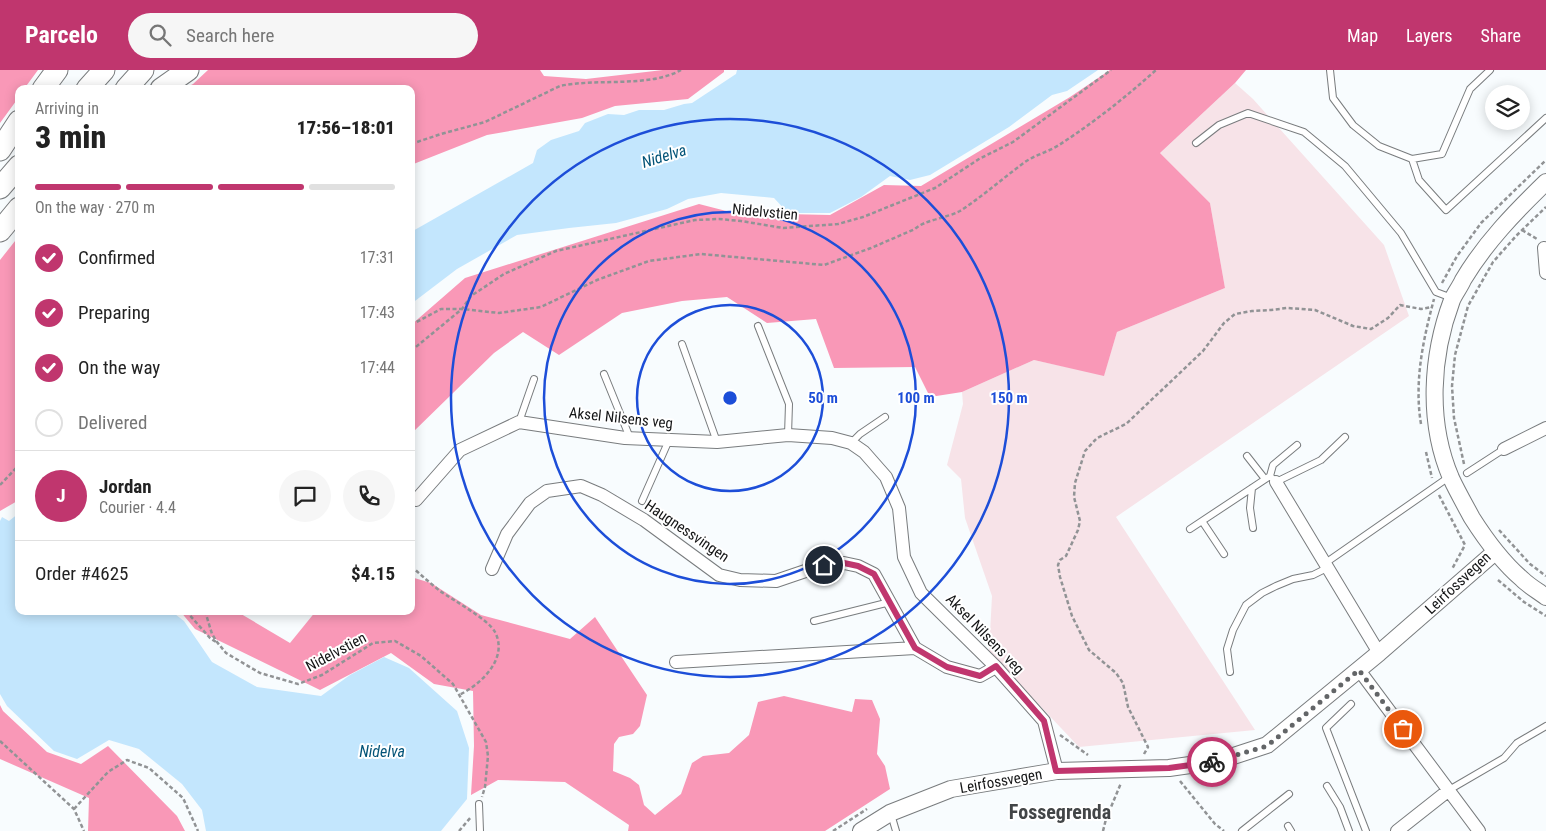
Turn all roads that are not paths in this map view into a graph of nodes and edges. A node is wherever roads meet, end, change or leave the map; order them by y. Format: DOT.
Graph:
graph roads {
  1 [pos="57,70"];
  2 [pos="104,70"];
  3 [pos="143,70"];
  4 [pos="188,70"];
  5 [pos="1330,70"];
  6 [pos="1490,70"];
  7 [pos="46,85"];
  8 [pos="91,85"];
  9 [pos="130,85"];
  10 [pos="167,85"];
  11 [pos="1546,118"];
  12 [pos="15,127"];
  13 [pos="1196,144"];
  14 [pos="0,150"];
  15 [pos="1412,159"];
  16 [pos="15,171"];
  17 [pos="1546,182"];
  18 [pos="0,188"];
  19 [pos="15,213"];
  20 [pos="0,231"];
  21 [pos="1544,248"];
  22 [pos="1546,273"];
  23 [pos="1453,299"];
  24 [pos="758,326"];
  25 [pos="682,344"];
  26 [pos="604,374"];
  27 [pos="534,379"];
  28 [pos="885,417"];
  29 [pos="520,422"];
  30 [pos="1546,428"];
  31 [pos="788,435"];
  32 [pos="1345,437"];
  33 [pos="630,438"];
  34 [pos="669,440"];
  35 [pos="717,442"];
  36 [pos="851,444"];
  37 [pos="1297,445"];
  38 [pos="1504,450"];
  39 [pos="1248,456"];
  40 [pos="1467,473"];
  41 [pos="1450,477"];
  42 [pos="1270,479"];
  43 [pos="1252,488"];
  44 [pos="642,501"];
  45 [pos="415,502"];
  46 [pos="1202,521"];
  47 [pos="1253,528"];
  48 [pos="1190,529"];
  49 [pos="1495,552"];
  50 [pos="1224,554"];
  51 [pos="1326,566"];
  52 [pos="492,569"];
  53 [pos="1546,598"];
  54 [pos="890,602"];
  55 [pos="814,621"];
  56 [pos="915,648"];
  57 [pos="1379,653"];
  58 [pos="676,662"];
  59 [pos="996,666"];
  60 [pos="1359,670"];
  61 [pos="1230,672"];
  62 [pos="1351,704"];
  63 [pos="1546,726"];
  64 [pos="1056,771"];
  65 [pos="1327,786"];
  66 [pos="1449,790"];
  67 [pos="1289,794"];
  68 [pos="479,804"];
  69 [pos="890,813"];
  70 [pos="480,831"];
  71 [pos="861,831"];
  72 [pos="896,831"];
  73 [pos="1242,831"];
  74 [pos="1348,831"];
  75 [pos="1366,831"];
  76 [pos="1397,831"];
  77 [pos="1479,831"];
  1 -- 7 [label="highway"];
  2 -- 8 [label="highway"];
  3 -- 9 [label="highway"];
  4 -- 10 [label="highway"];
  5 -- 15 [label="lane"];
  6 -- 15 [label="lane"];
  11 -- 15 [label="lane"];
  12 -- 14 [label="highway"];
  13 -- 23 [label="lane"];
  16 -- 18 [label="highway"];
  17 -- 23 [label="street, Leirfossvegen"];
  19 -- 20 [label="highway"];
  21 -- 22 [label="street"];
  23 -- 41 [label="street, Leirfossvegen"];
  24 -- 31 [label="lane"];
  25 -- 35 [label="lane"];
  26 -- 33 [label="lane"];
  27 -- 29 [label="lane"];
  28 -- 36 [label="lane"];
  29 -- 33 [label="street, Aksel Nilsens veg"];
  29 -- 45 [label="street"];
  30 -- 38 [label="street"];
  31 -- 35 [label="street, Aksel Nilsens veg"];
  31 -- 36 [label="street, Aksel Nilsens veg"];
  32 -- 42 [label="lane"];
  33 -- 34 [label="street, Aksel Nilsens veg"];
  34 -- 35 [label="street, Aksel Nilsens veg"];
  34 -- 44 [label="lane"];
  36 -- 59 [label="street, Aksel Nilsens veg"];
  37 -- 42 [label="lane"];
  38 -- 40 [label="lane"];
  39 -- 42 [label="lane"];
  41 -- 49 [label="street, Leirfossvegen"];
  41 -- 51 [label="lane"];
  42 -- 43 [label="lane"];
  42 -- 51 [label="street"];
  43 -- 46 [label="lane"];
  43 -- 47 [label="lane"];
  46 -- 48 [label="lane"];
  46 -- 50 [label="lane"];
  49 -- 53 [label="street"];
  49 -- 57 [label="street, Leirfossvegen"];
  51 -- 57 [label="street"];
  51 -- 61 [label="lane"];
  52 -- 54 [label="street, Haugnessvingen"];
  54 -- 55 [label="lane"];
  54 -- 56 [label="street, Haugnessvingen"];
  56 -- 58 [label="street"];
  56 -- 59 [label="street"];
  57 -- 60 [label="street, Leirfossvegen"];
  59 -- 64 [label="street, Aksel Nilsens veg"];
  60 -- 64 [label="street, Leirfossvegen"];
  60 -- 66 [label="street"];
  62 -- 75 [label="lane"];
  63 -- 66 [label="lane"];
  64 -- 69 [label="street, Leirfossvegen"];
  65 -- 74 [label="lane"];
  66 -- 76 [label="street"];
  66 -- 77 [label="street"];
  67 -- 73 [label="lane"];
  68 -- 70 [label="lane"];
  69 -- 71 [label="street, Leirfossvegen"];
  69 -- 72 [label="lane"];
}
